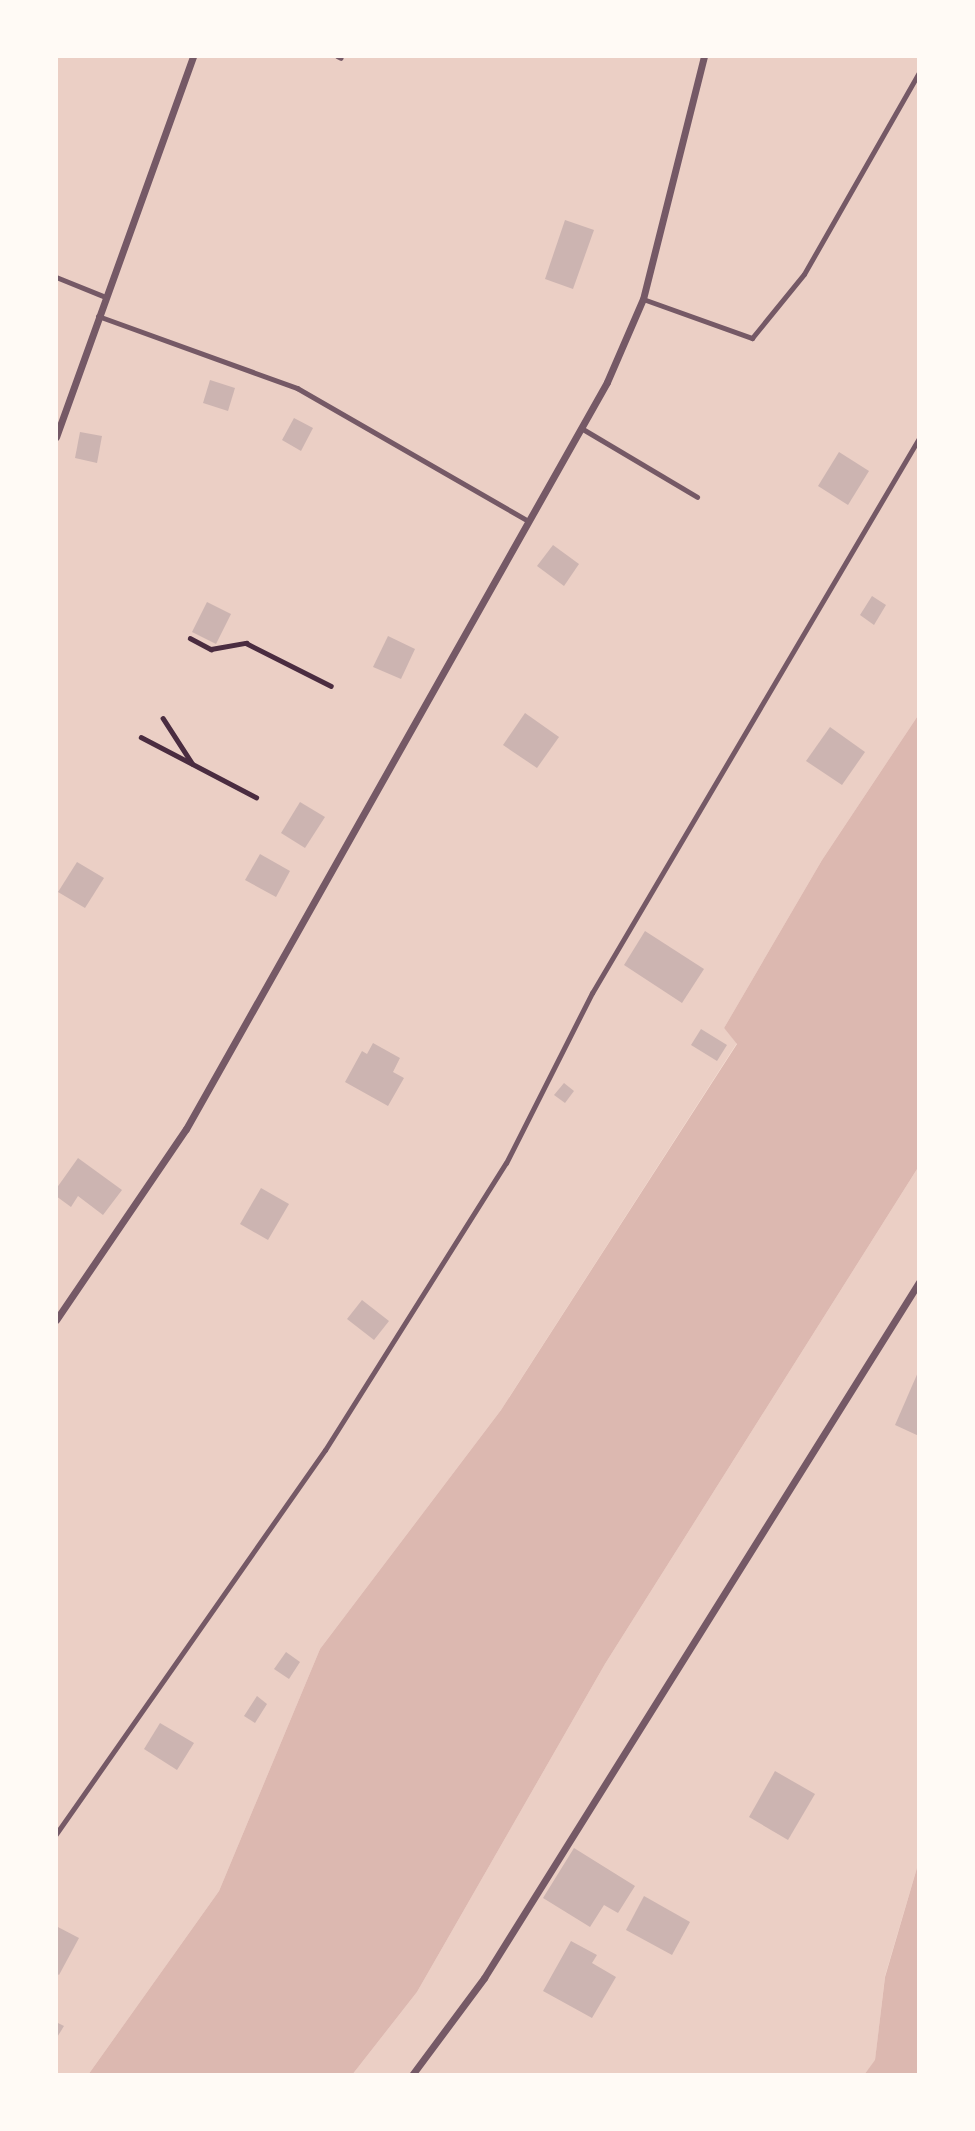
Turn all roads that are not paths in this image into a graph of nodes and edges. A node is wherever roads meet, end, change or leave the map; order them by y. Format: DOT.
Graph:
graph roads {
  1 [pos="193,56"];
  2 [pos="704,56"];
  3 [pos="919,72"];
  4 [pos="56,277"];
  5 [pos="103,296"];
  6 [pos="643,299"];
  7 [pos="98,316"];
  8 [pos="581,428"];
  9 [pos="56,437"];
  10 [pos="919,438"];
  11 [pos="697,497"];
  12 [pos="528,521"];
  13 [pos="919,1282"];
  14 [pos="56,1320"];
  15 [pos="56,1834"];
  16 [pos="412,2075"];
  1 -- 5 [label="street"];
  2 -- 6 [label="street"];
  3 -- 6 [label="lane"];
  4 -- 5 [label="lane"];
  5 -- 7 [label="street"];
  6 -- 8 [label="street"];
  7 -- 9 [label="street"];
  7 -- 12 [label="lane"];
  8 -- 11 [label="lane"];
  8 -- 12 [label="street"];
  10 -- 15 [label="lane"];
  12 -- 14 [label="street"];
  13 -- 16 [label="street"];
}
